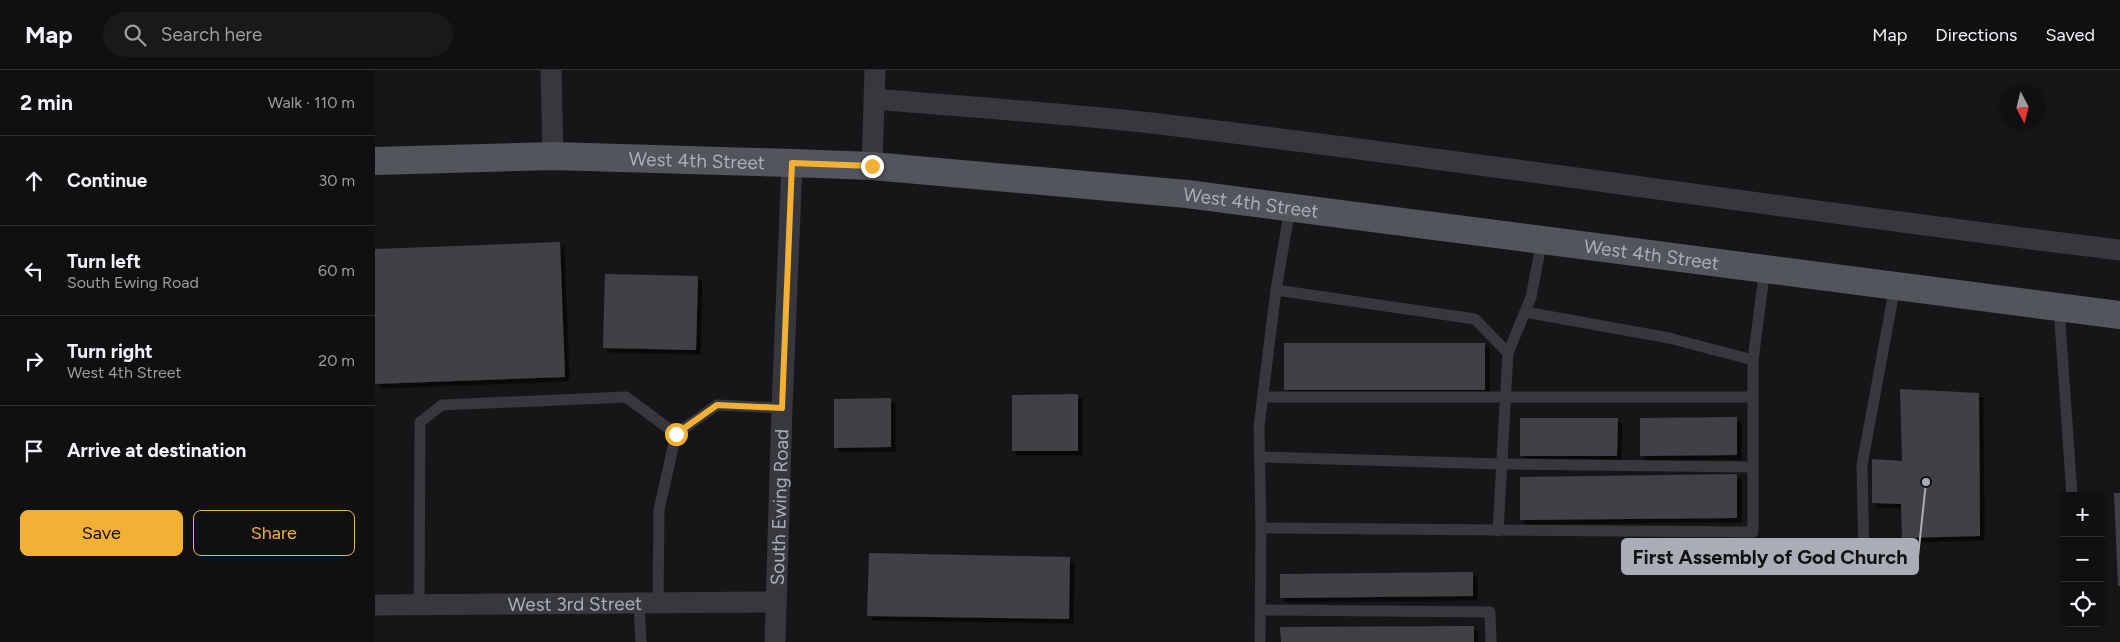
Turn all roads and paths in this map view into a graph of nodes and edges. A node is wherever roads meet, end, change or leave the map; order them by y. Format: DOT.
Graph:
graph roads {
  1 [pos="551,70"];
  2 [pos="875,70"];
  3 [pos="875,100"];
  4 [pos="553,156"];
  5 [pos="375,161"];
  6 [pos="792,163"];
  7 [pos="872,166"];
  8 [pos="1290,208"];
  9 [pos="1542,240"];
  10 [pos="2120,250"];
  11 [pos="1765,268"];
  12 [pos="1895,284"];
  13 [pos="1276,290"];
  14 [pos="2059,307"];
  15 [pos="1525,312"];
  16 [pos="2120,314"];
  17 [pos="1508,353"];
  18 [pos="1753,360"];
  19 [pos="1263,397"];
  20 [pos="1753,397"];
  21 [pos="1504,398"];
  22 [pos="782,408"];
  23 [pos="676,434"];
  24 [pos="1259,457"];
  25 [pos="1501,464"];
  26 [pos="1753,467"];
  27 [pos="2072,492"];
  28 [pos="1261,528"];
  29 [pos="1498,531"];
  30 [pos="1864,559"];
  31 [pos="776,602"];
  32 [pos="648,603"];
  33 [pos="375,605"];
  34 [pos="419,605"];
  35 [pos="1261,610"];
  36 [pos="641,642"];
  37 [pos="775,642"];
  38 [pos="1260,642"];
  39 [pos="1491,642"];
  1 -- 4 [label="street"];
  2 -- 3 [label="street"];
  3 -- 7 [label="street"];
  3 -- 10 [label="street"];
  4 -- 5 [label="main road, West 4th Street"];
  4 -- 6 [label="main road, West 4th Street"];
  6 -- 7 [label="main road, West 4th Street"];
  6 -- 22 [label="street, South Ewing Road"];
  7 -- 8 [label="main road, West 4th Street"];
  8 -- 9 [label="main road, West 4th Street"];
  8 -- 13 [label="lane"];
  9 -- 11 [label="main road, West 4th Street"];
  9 -- 15 [label="lane"];
  11 -- 12 [label="main road, West 4th Street"];
  11 -- 18 [label="lane"];
  12 -- 14 [label="main road, West 4th Street"];
  12 -- 30 [label="lane"];
  13 -- 17 [label="lane"];
  13 -- 19 [label="lane"];
  14 -- 16 [label="main road, West 4th Street"];
  14 -- 27 [label="lane"];
  15 -- 17 [label="lane"];
  15 -- 18 [label="lane"];
  17 -- 21 [label="lane"];
  18 -- 20 [label="lane"];
  19 -- 21 [label="lane"];
  19 -- 24 [label="lane"];
  20 -- 21 [label="lane"];
  20 -- 26 [label="lane"];
  21 -- 25 [label="lane"];
  22 -- 23 [label="lane"];
  22 -- 31 [label="street, South Ewing Road"];
  23 -- 32 [label="lane"];
  23 -- 34 [label="lane"];
  24 -- 25 [label="lane"];
  24 -- 28 [label="lane"];
  25 -- 26 [label="lane"];
  25 -- 29 [label="lane"];
  26 -- 29 [label="lane"];
  28 -- 29 [label="lane"];
  28 -- 35 [label="lane"];
  31 -- 32 [label="street, West 3rd Street"];
  31 -- 37 [label="street, South Ewing Road"];
  32 -- 34 [label="street, West 3rd Street"];
  32 -- 36 [label="lane"];
  33 -- 34 [label="street, West 3rd Street"];
  35 -- 38 [label="lane"];
  35 -- 39 [label="lane"];
}
